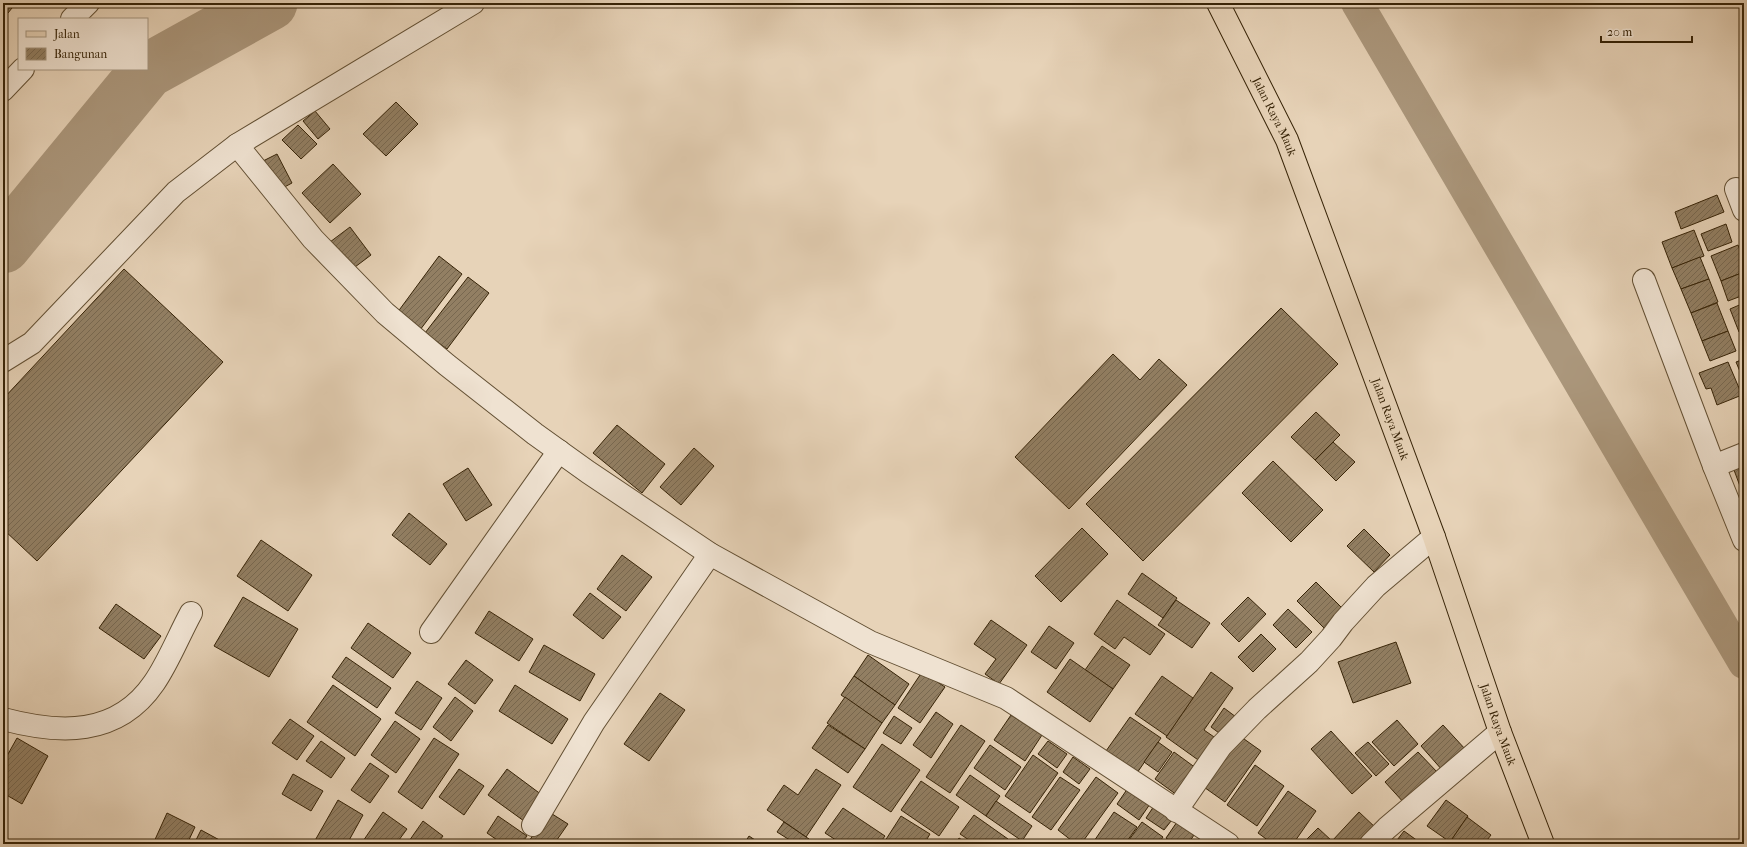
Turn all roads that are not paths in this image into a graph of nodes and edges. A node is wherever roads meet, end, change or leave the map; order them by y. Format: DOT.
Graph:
graph roads {
  1 [pos="88,3"];
  2 [pos="473,3"];
  3 [pos="1218,3"];
  4 [pos="73,18"];
  5 [pos="22,70"];
  6 [pos="3,90"];
  7 [pos="237,145"];
  8 [pos="1736,189"];
  9 [pos="1744,210"];
  10 [pos="1644,280"];
  11 [pos="3,361"];
  12 [pos="559,451"];
  13 [pos="1744,454"];
  14 [pos="1714,466"];
  15 [pos="1434,537"];
  16 [pos="1744,540"];
  17 [pos="710,554"];
  18 [pos="191,613"];
  19 [pos="431,632"];
  20 [pos="3,719"];
  21 [pos="1500,732"];
  22 [pos="1176,811"];
  23 [pos="533,825"];
  24 [pos="1228,844"];
  25 [pos="1370,844"];
  26 [pos="1543,844"];
  1 -- 4 [label="street"];
  2 -- 7 [label="street"];
  3 -- 15 [label="main road, Jalan Raya Mauk"];
  5 -- 6 [label="street"];
  7 -- 11 [label="street"];
  7 -- 12 [label="street"];
  8 -- 9 [label="street"];
  10 -- 14 [label="street"];
  12 -- 17 [label="street"];
  12 -- 19 [label="street"];
  13 -- 14 [label="street"];
  14 -- 16 [label="street"];
  15 -- 21 [label="main road, Jalan Raya Mauk"];
  15 -- 22 [label="street"];
  17 -- 22 [label="street"];
  17 -- 23 [label="street"];
  18 -- 20 [label="street"];
  21 -- 25 [label="street"];
  21 -- 26 [label="main road, Jalan Raya Mauk"];
  22 -- 24 [label="street"];
}
